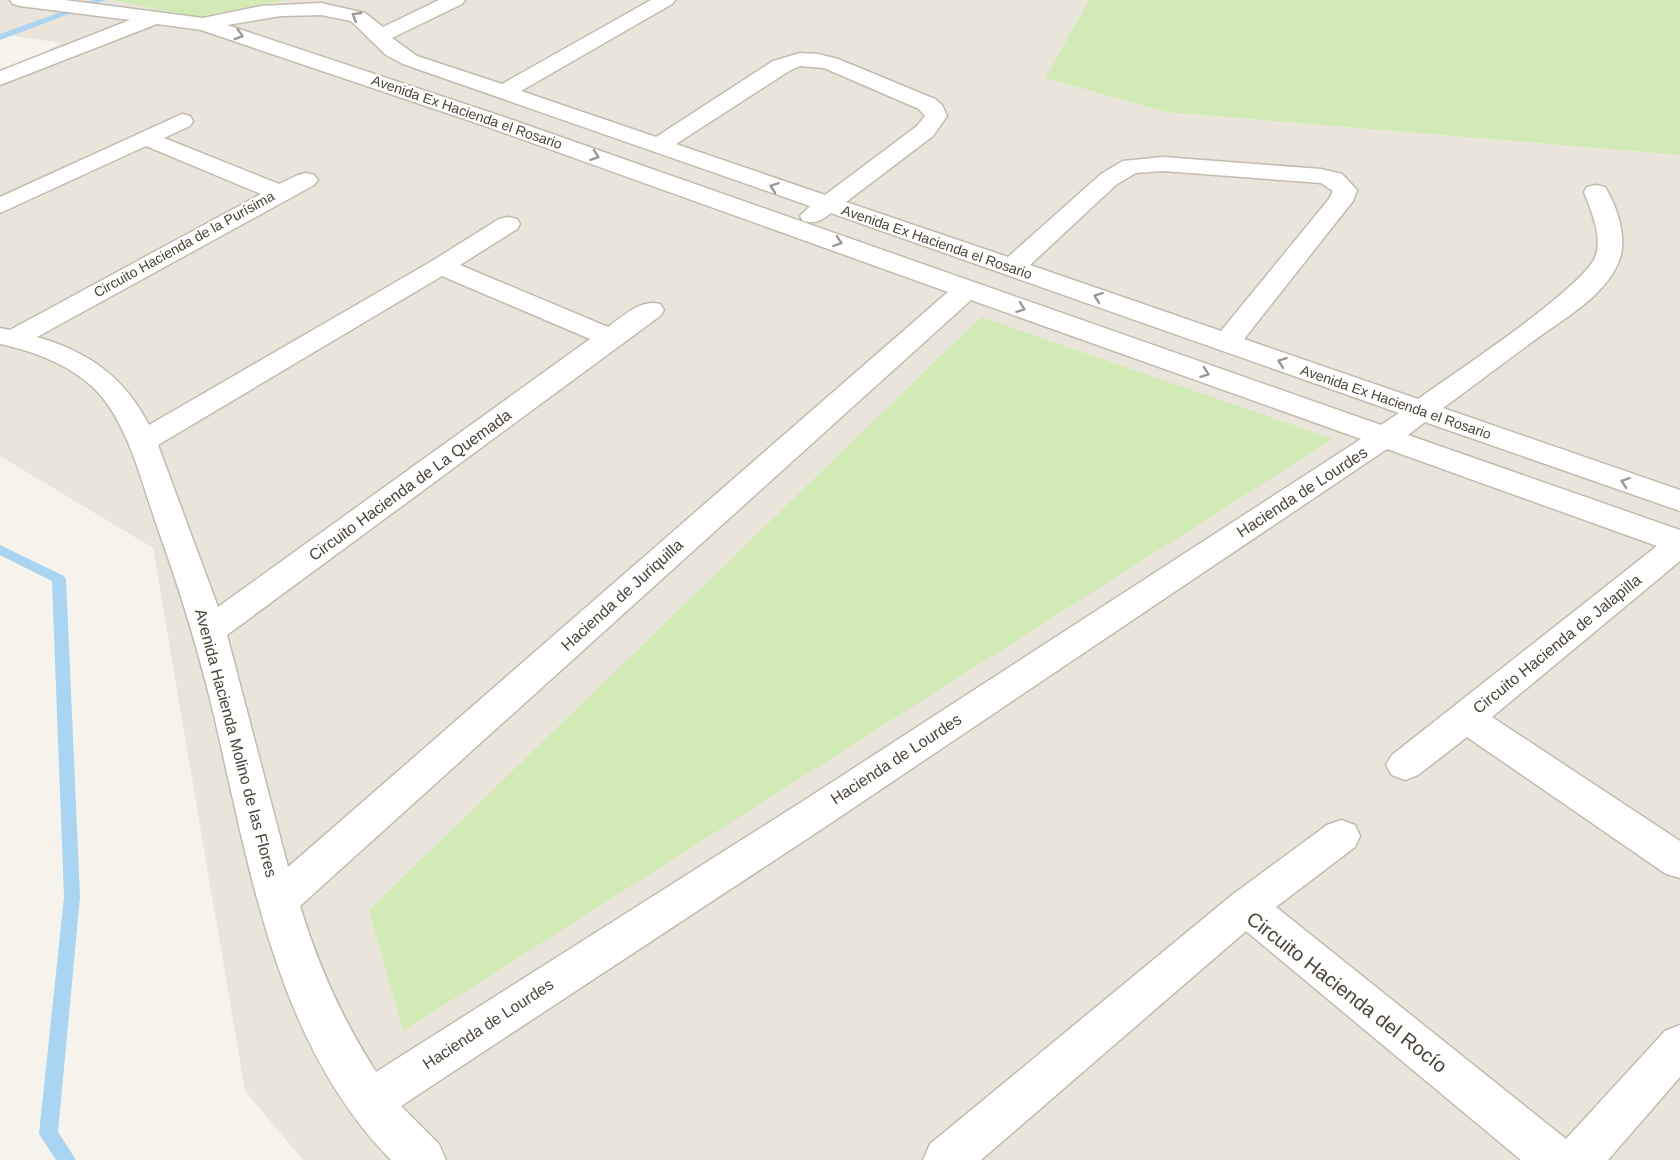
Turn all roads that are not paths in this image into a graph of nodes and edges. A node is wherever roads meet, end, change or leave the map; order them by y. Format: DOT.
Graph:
graph roads {
  1 [pos="20,0"];
  2 [pos="455,0"];
  3 [pos="665,0"];
  4 [pos="153,18"];
  5 [pos="203,24"];
  6 [pos="381,36"];
  7 [pos="0,79"];
  8 [pos="502,93"];
  9 [pos="182,121"];
  10 [pos="145,138"];
  11 [pos="657,146"];
  12 [pos="306,180"];
  13 [pos="1596,192"];
  14 [pos="280,193"];
  15 [pos="827,205"];
  16 [pos="0,206"];
  17 [pos="508,224"];
  18 [pos="797,228"];
  19 [pos="441,266"];
  20 [pos="1012,267"];
  21 [pos="967,289"];
  22 [pos="651,310"];
  23 [pos="7,337"];
  24 [pos="610,338"];
  25 [pos="1226,343"];
  26 [pos="1420,412"];
  27 [pos="1385,437"];
  28 [pos="142,442"];
  29 [pos="1680,501"];
  30 [pos="1680,543"];
  31 [pos="209,631"];
  32 [pos="1466,718"];
  33 [pos="1405,765"];
  34 [pos="1341,836"];
  35 [pos="1680,862"];
  36 [pos="277,901"];
  37 [pos="1246,908"];
  38 [pos="1680,1045"];
  39 [pos="368,1102"];
  40 [pos="423,1160"];
  41 [pos="946,1160"];
  42 [pos="1556,1160"];
  43 [pos="1578,1160"];
  1 -- 4 [label="street, Avenida Ex Hacienda el Rosario"];
  2 -- 6 [label="street"];
  3 -- 8 [label="street"];
  4 -- 5 [label="street, Avenida Ex Hacienda el Rosario"];
  4 -- 7 [label="street"];
  6 -- 5 [label="street, Avenida Ex Hacienda el Rosario, one-way"];
  5 -- 18 [label="street, Avenida Ex Hacienda el Rosario, one-way"];
  6 -- 8 [label="street, Avenida Ex Hacienda el Rosario"];
  8 -- 11 [label="street, Avenida Ex Hacienda el Rosario"];
  9 -- 10 [label="street"];
  10 -- 14 [label="street, Circuito Hacienda de la Purísima"];
  10 -- 16 [label="street"];
  15 -- 11 [label="street, Avenida Ex Hacienda el Rosario, one-way"];
  11 -- 15 [label="street"];
  12 -- 14 [label="street"];
  13 -- 26 [label="street, Hacienda de Lourdes"];
  14 -- 23 [label="street, Circuito Hacienda de la Purísima"];
  15 -- 18 [label="street"];
  15 -- 20 [label="street, Avenida Ex Hacienda el Rosario"];
  17 -- 19 [label="street"];
  18 -- 21 [label="street, Avenida Ex Hacienda el Rosario, one-way"];
  19 -- 24 [label="street"];
  19 -- 28 [label="street"];
  25 -- 20 [label="street, Avenida Ex Hacienda el Rosario, one-way"];
  20 -- 25 [label="street"];
  21 -- 27 [label="street, Avenida Ex Hacienda el Rosario, one-way"];
  21 -- 36 [label="street, Hacienda de Juriquilla"];
  22 -- 24 [label="street, Circuito Hacienda de La Quemada"];
  23 -- 28 [label="street, Avenida Hacienda Molino de las Flores"];
  24 -- 31 [label="street, Circuito Hacienda de La Quemada"];
  26 -- 25 [label="street, Avenida Ex Hacienda el Rosario, one-way"];
  26 -- 27 [label="street, Hacienda de Lourdes"];
  29 -- 26 [label="street, Avenida Ex Hacienda el Rosario, one-way"];
  27 -- 30 [label="street, Avenida Ex Hacienda el Rosario"];
  27 -- 39 [label="street, Hacienda de Lourdes"];
  28 -- 31 [label="street, Avenida Hacienda Molino de las Flores"];
  30 -- 32 [label="street, Circuito Hacienda de Jalapilla"];
  31 -- 36 [label="street, Avenida Hacienda Molino de las Flores"];
  32 -- 33 [label="street"];
  32 -- 35 [label="street, Circuito Hacienda de Jalapilla"];
  34 -- 37 [label="street"];
  36 -- 39 [label="street, Avenida Hacienda Molino de las Flores"];
  37 -- 41 [label="street, Circuito Hacienda del Rocío"];
  37 -- 42 [label="street, Circuito Hacienda del Rocío"];
  38 -- 43 [label="street"];
  39 -- 40 [label="street, Avenida Hacienda Molino de las Flores"];
}
